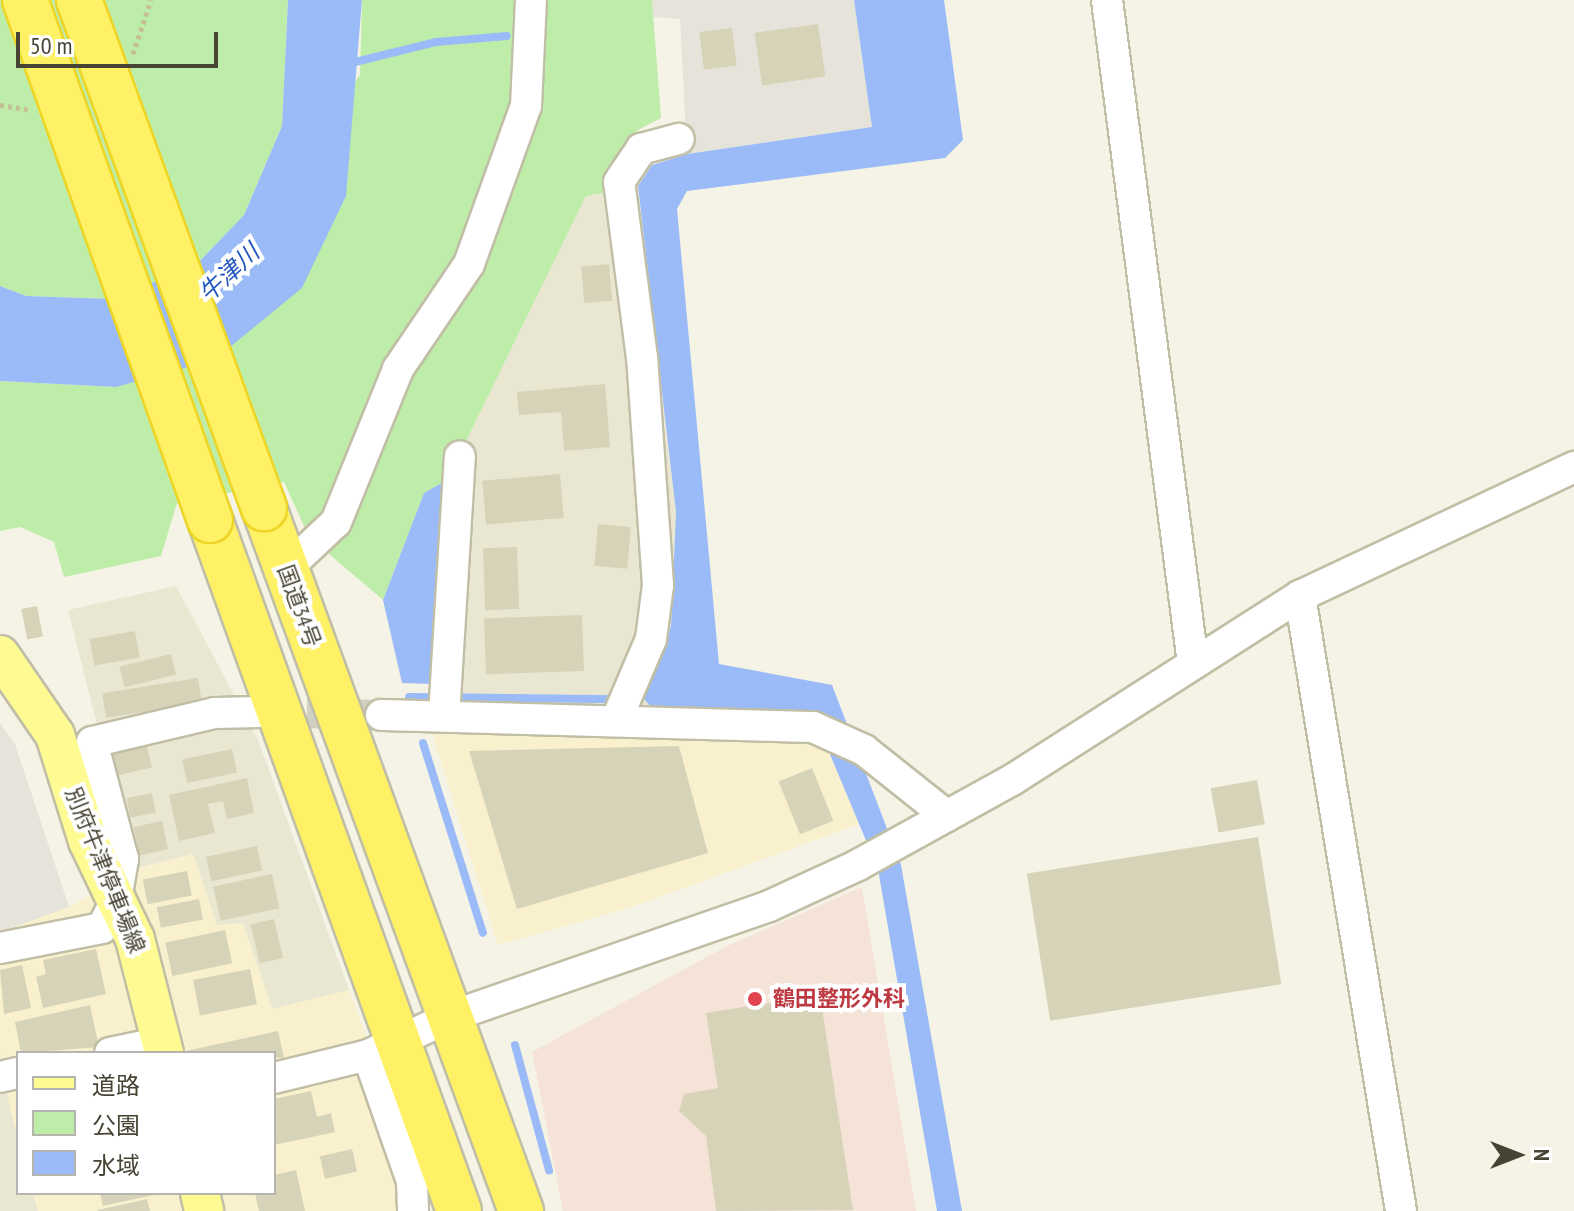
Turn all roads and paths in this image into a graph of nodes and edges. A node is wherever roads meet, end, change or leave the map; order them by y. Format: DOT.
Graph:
graph roads {
  1 [pos="25,0"];
  2 [pos="79,0"];
  3 [pos="531,0"];
  4 [pos="1107,0"];
  5 [pos="679,139"];
  6 [pos="460,456"];
  7 [pos="1574,467"];
  8 [pos="285,570"];
  9 [pos="1300,596"];
  10 [pos="0,655"];
  11 [pos="1193,663"];
  12 [pos="260,712"];
  13 [pos="381,715"];
  14 [pos="444,716"];
  15 [pos="616,721"];
  16 [pos="947,816"];
  17 [pos="116,900"];
  18 [pos="0,948"];
  19 [pos="452,1016"];
  20 [pos="163,1048"];
  21 [pos="382,1048"];
  22 [pos="131,1051"];
  23 [pos="276,1077"];
  24 [pos="413,1211"];
  25 [pos="459,1211"];
  26 [pos="521,1211"];
  27 [pos="1401,1211"];
  1 -- 21 [label="highway, bridge"];
  2 -- 8 [label="highway, 国道34号, bridge"];
  3 -- 8 [label="street"];
  4 -- 11 [label="street"];
  5 -- 15 [label="street"];
  6 -- 14 [label="street"];
  7 -- 9 [label="street"];
  8 -- 19 [label="highway, 国道34号"];
  9 -- 11 [label="street"];
  9 -- 27 [label="street"];
  10 -- 17 [label="main road, 別府牛津停車場線"];
  11 -- 16 [label="street"];
  12 -- 17 [label="street"];
  13 -- 14 [label="street"];
  14 -- 15 [label="street"];
  15 -- 16 [label="street"];
  16 -- 19 [label="street"];
  17 -- 18 [label="street"];
  17 -- 20 [label="main road, 別府牛津停車場線"];
  19 -- 21 [label="street"];
  19 -- 26 [label="highway, 国道34号"];
  20 -- 22 [label="street"];
  21 -- 23 [label="street"];
  21 -- 24 [label="street"];
  21 -- 25 [label="highway"];
}
